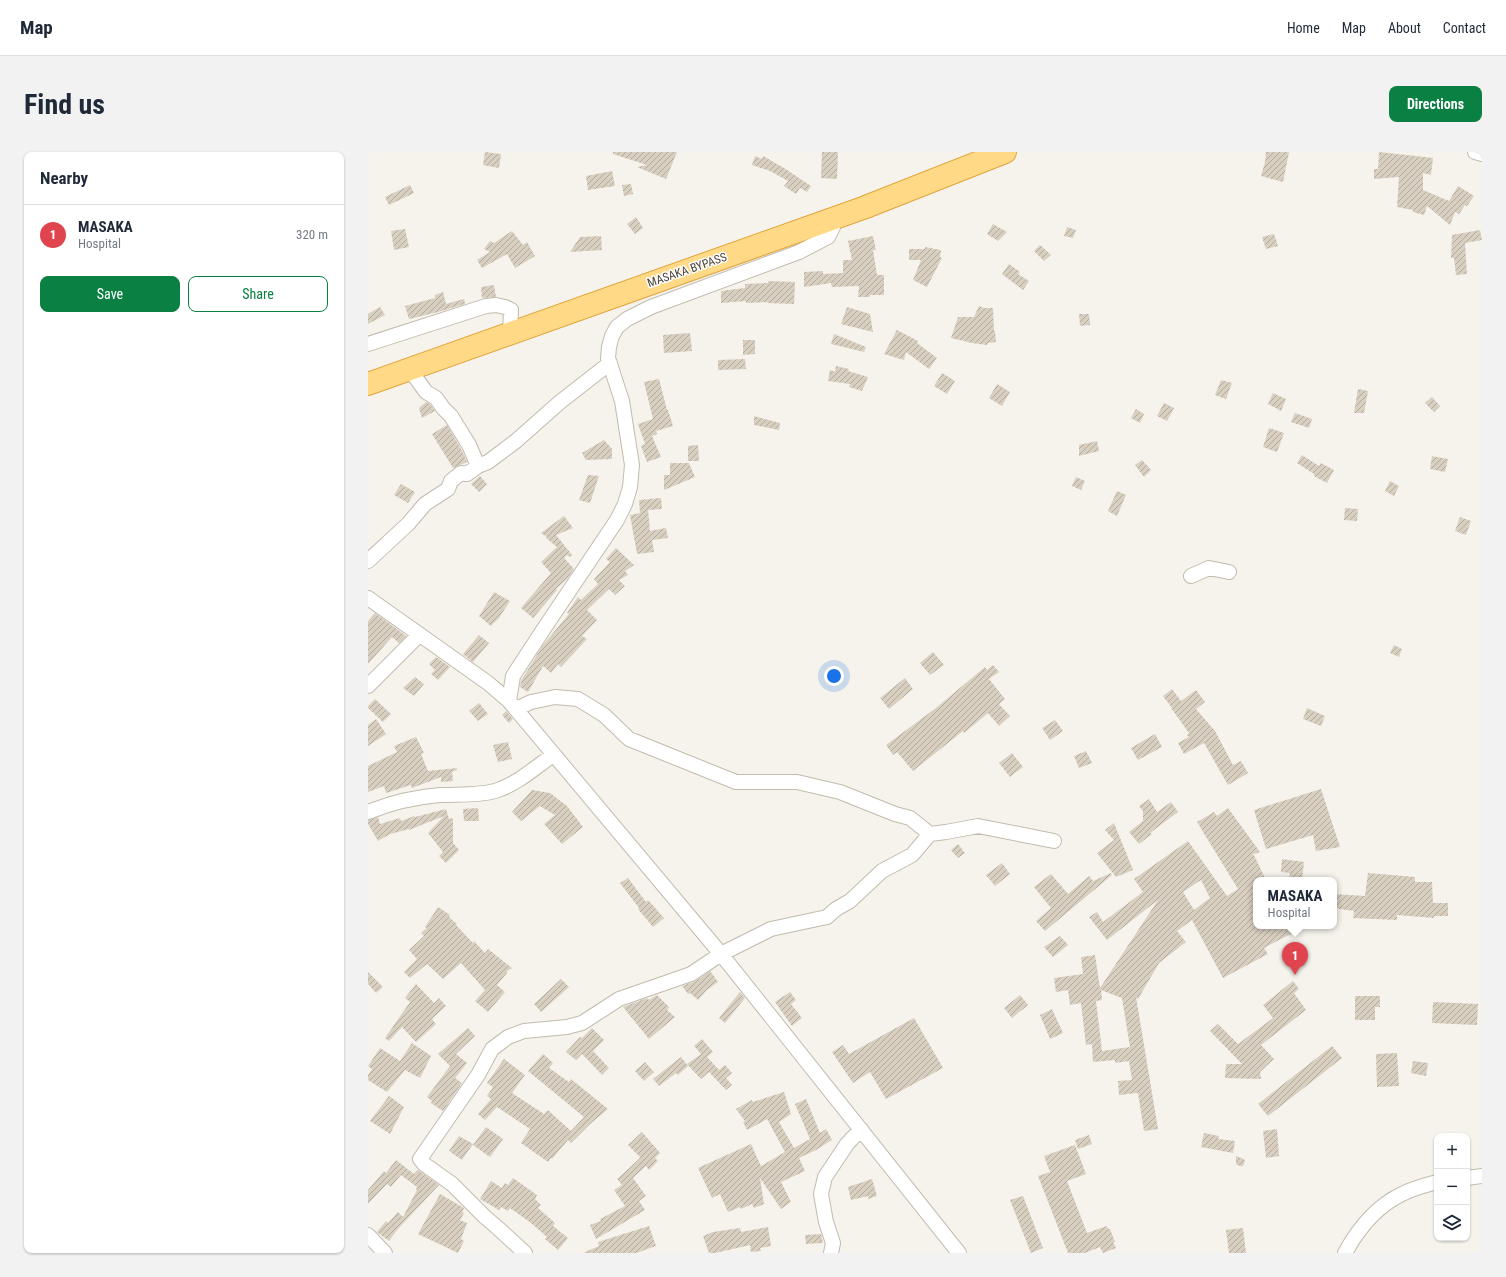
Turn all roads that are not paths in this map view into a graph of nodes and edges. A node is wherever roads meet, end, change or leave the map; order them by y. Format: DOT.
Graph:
graph roads {
  1 [pos="1005,152"];
  2 [pos="1475,152"];
  3 [pos="1482,154"];
  4 [pos="821,223"];
  5 [pos="510,333"];
  6 [pos="368,344"];
  7 [pos="610,363"];
  8 [pos="397,374"];
  9 [pos="368,384"];
  10 [pos="478,466"];
  11 [pos="368,561"];
  12 [pos="1229,572"];
  13 [pos="1191,576"];
  14 [pos="368,598"];
  15 [pos="419,635"];
  16 [pos="513,676"];
  17 [pos="488,683"];
  18 [pos="368,686"];
  19 [pos="512,705"];
  20 [pos="553,755"];
  21 [pos="368,812"];
  22 [pos="930,834"];
  23 [pos="1054,841"];
  24 [pos="721,954"];
  25 [pos="861,1129"];
  26 [pos="1482,1176"];
  27 [pos="1470,1178"];
  28 [pos="1434,1183"];
  29 [pos="368,1235"];
  30 [pos="385,1253"];
  31 [pos="525,1253"];
  32 [pos="831,1253"];
  33 [pos="959,1253"];
  34 [pos="1345,1253"];
  1 -- 4 [label="highway, MASAKA BYPASS"];
  2 -- 3 [label="street"];
  4 -- 5 [label="highway, MASAKA BYPASS"];
  4 -- 7 [label="street"];
  5 -- 6 [label="street"];
  5 -- 8 [label="highway, MASAKA BYPASS"];
  7 -- 10 [label="street"];
  7 -- 16 [label="street"];
  8 -- 9 [label="highway, MASAKA BYPASS"];
  8 -- 10 [label="street"];
  10 -- 11 [label="street"];
  12 -- 13 [label="street"];
  14 -- 15 [label="street"];
  15 -- 17 [label="street"];
  15 -- 18 [label="street"];
  16 -- 17 [label="street"];
  16 -- 19 [label="street"];
  17 -- 19 [label="street"];
  19 -- 20 [label="street"];
  19 -- 22 [label="street"];
  20 -- 21 [label="street"];
  20 -- 24 [label="street"];
  22 -- 23 [label="street"];
  22 -- 24 [label="street"];
  24 -- 25 [label="street"];
  24 -- 31 [label="street"];
  25 -- 32 [label="street"];
  25 -- 33 [label="street"];
  26 -- 27 [label="street"];
  28 -- 34 [label="street"];
  29 -- 30 [label="street"];
}
